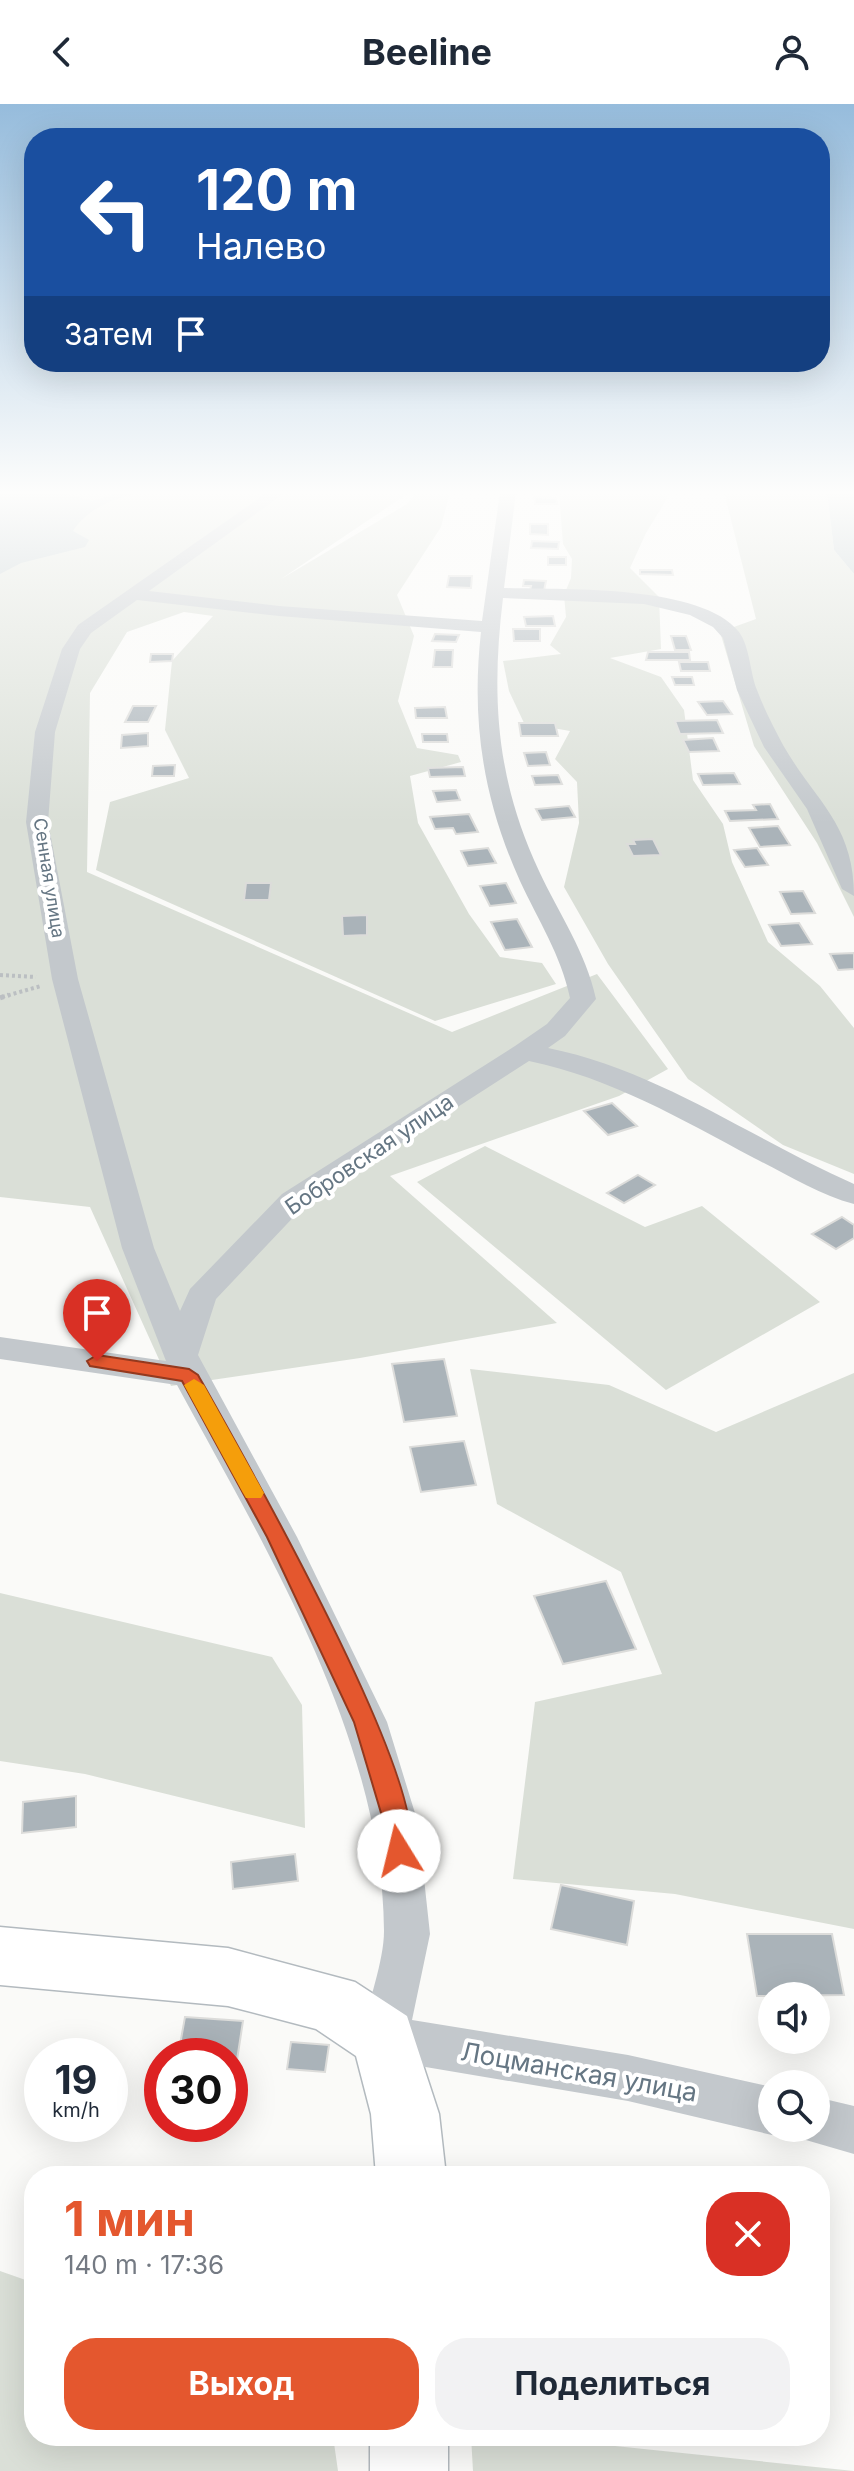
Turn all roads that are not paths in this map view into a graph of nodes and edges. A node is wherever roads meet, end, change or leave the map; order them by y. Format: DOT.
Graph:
graph roads {
  1 [pos="119,602"];
  2 [pos="223,602"];
  3 [pos="496,602"];
  4 [pos="659,602"];
  5 [pos="492,627"];
  6 [pos="854,889"];
  7 [pos="525,1052"];
  8 [pos="854,1195"];
  9 [pos="0,1348"];
  10 [pos="185,1365"];
  11 [pos="0,1956"];
  12 [pos="384,2038"];
  13 [pos="758,2108"];
  14 [pos="830,2124"];
  15 [pos="854,2130"];
  16 [pos="410,2166"];
  17 [pos="409,2446"];
  18 [pos="409,2471"];
  1 -- 10 [label="street, Сенная улица"];
  2 -- 5 [label="street"];
  3 -- 5 [label="street, Бобровская улица"];
  4 -- 6 [label="street"];
  5 -- 7 [label="street, Бобровская улица"];
  7 -- 8 [label="street"];
  7 -- 10 [label="street, Бобровская улица"];
  9 -- 10 [label="street"];
  10 -- 12 [label="street"];
  11 -- 12 [label="street, Лоцманская улица"];
  12 -- 13 [label="street, Лоцманская улица"];
  12 -- 16 [label="street"];
  14 -- 15 [label="street"];
  17 -- 18 [label="street"];
}
